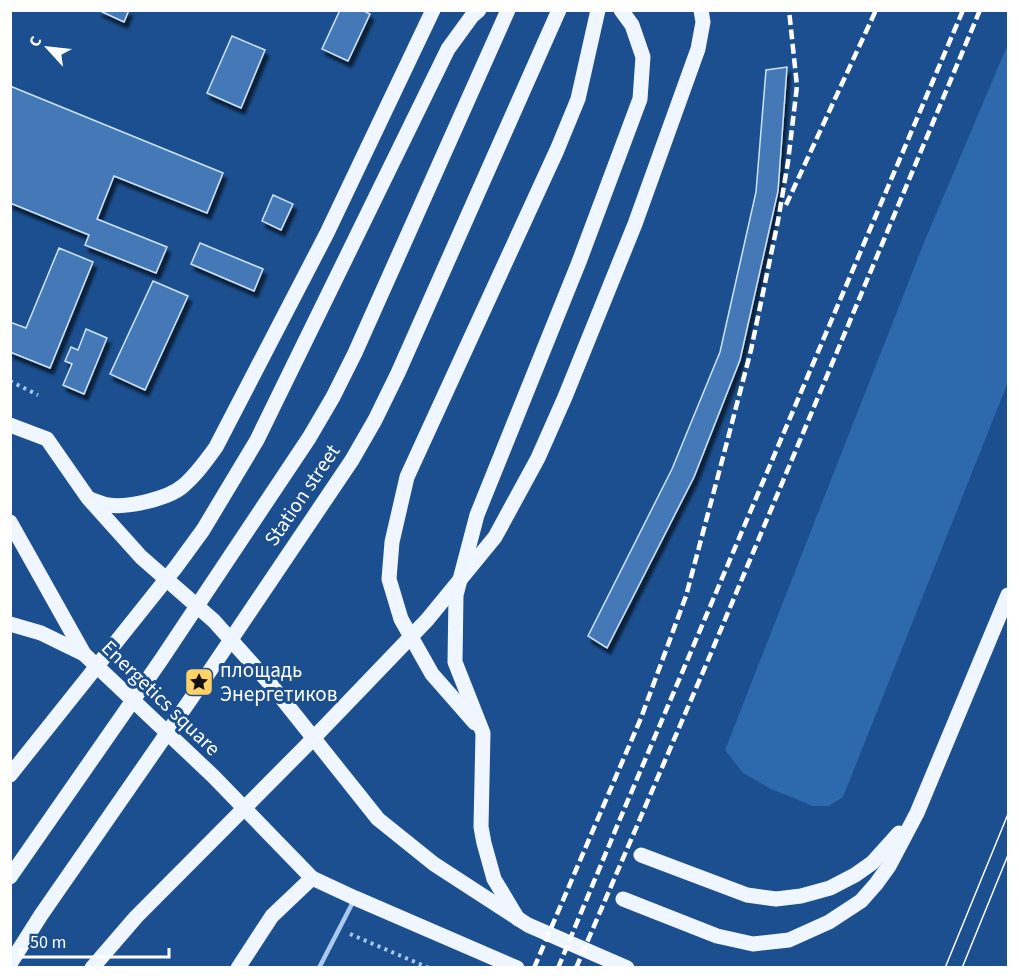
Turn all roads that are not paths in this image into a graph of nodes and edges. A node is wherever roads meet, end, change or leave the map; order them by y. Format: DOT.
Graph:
graph roads {
  1 [pos="479,10"];
  2 [pos="508,10"];
  3 [pos="559,10"];
  4 [pos="598,10"];
  5 [pos="621,10"];
  6 [pos="701,10"];
  7 [pos="428,12"];
  8 [pos="10,425"];
  9 [pos="88,498"];
  10 [pos="11,523"];
  11 [pos="1008,595"];
  12 [pos="10,624"];
  13 [pos="84,654"];
  14 [pos="483,733"];
  15 [pos="10,775"];
  16 [pos="917,813"];
  17 [pos="641,855"];
  18 [pos="10,877"];
  19 [pos="312,878"];
  20 [pos="355,898"];
  21 [pos="622,899"];
  22 [pos="518,919"];
  23 [pos="10,964"];
  24 [pos="92,968"];
  25 [pos="238,968"];
  26 [pos="319,968"];
  27 [pos="518,968"];
  28 [pos="627,968"];
  1 -- 15 [label="main road"];
  2 -- 18 [label="main road, Station street"];
  3 -- 23 [label="main road, Station street"];
  4 -- 14 [label="main road"];
  5 -- 14 [label="main road"];
  6 -- 24 [label="main road"];
  7 -- 9 [label="main road"];
  8 -- 9 [label="main road"];
  9 -- 22 [label="main road"];
  10 -- 13 [label="main road, Energetics square"];
  11 -- 16 [label="main road"];
  12 -- 13 [label="main road"];
  13 -- 19 [label="main road, Energetics square"];
  14 -- 22 [label="main road"];
  16 -- 17 [label="main road"];
  16 -- 21 [label="main road"];
  19 -- 20 [label="main road"];
  19 -- 25 [label="main road"];
  20 -- 26 [label="lane"];
  20 -- 27 [label="main road"];
  22 -- 28 [label="main road"];
}
